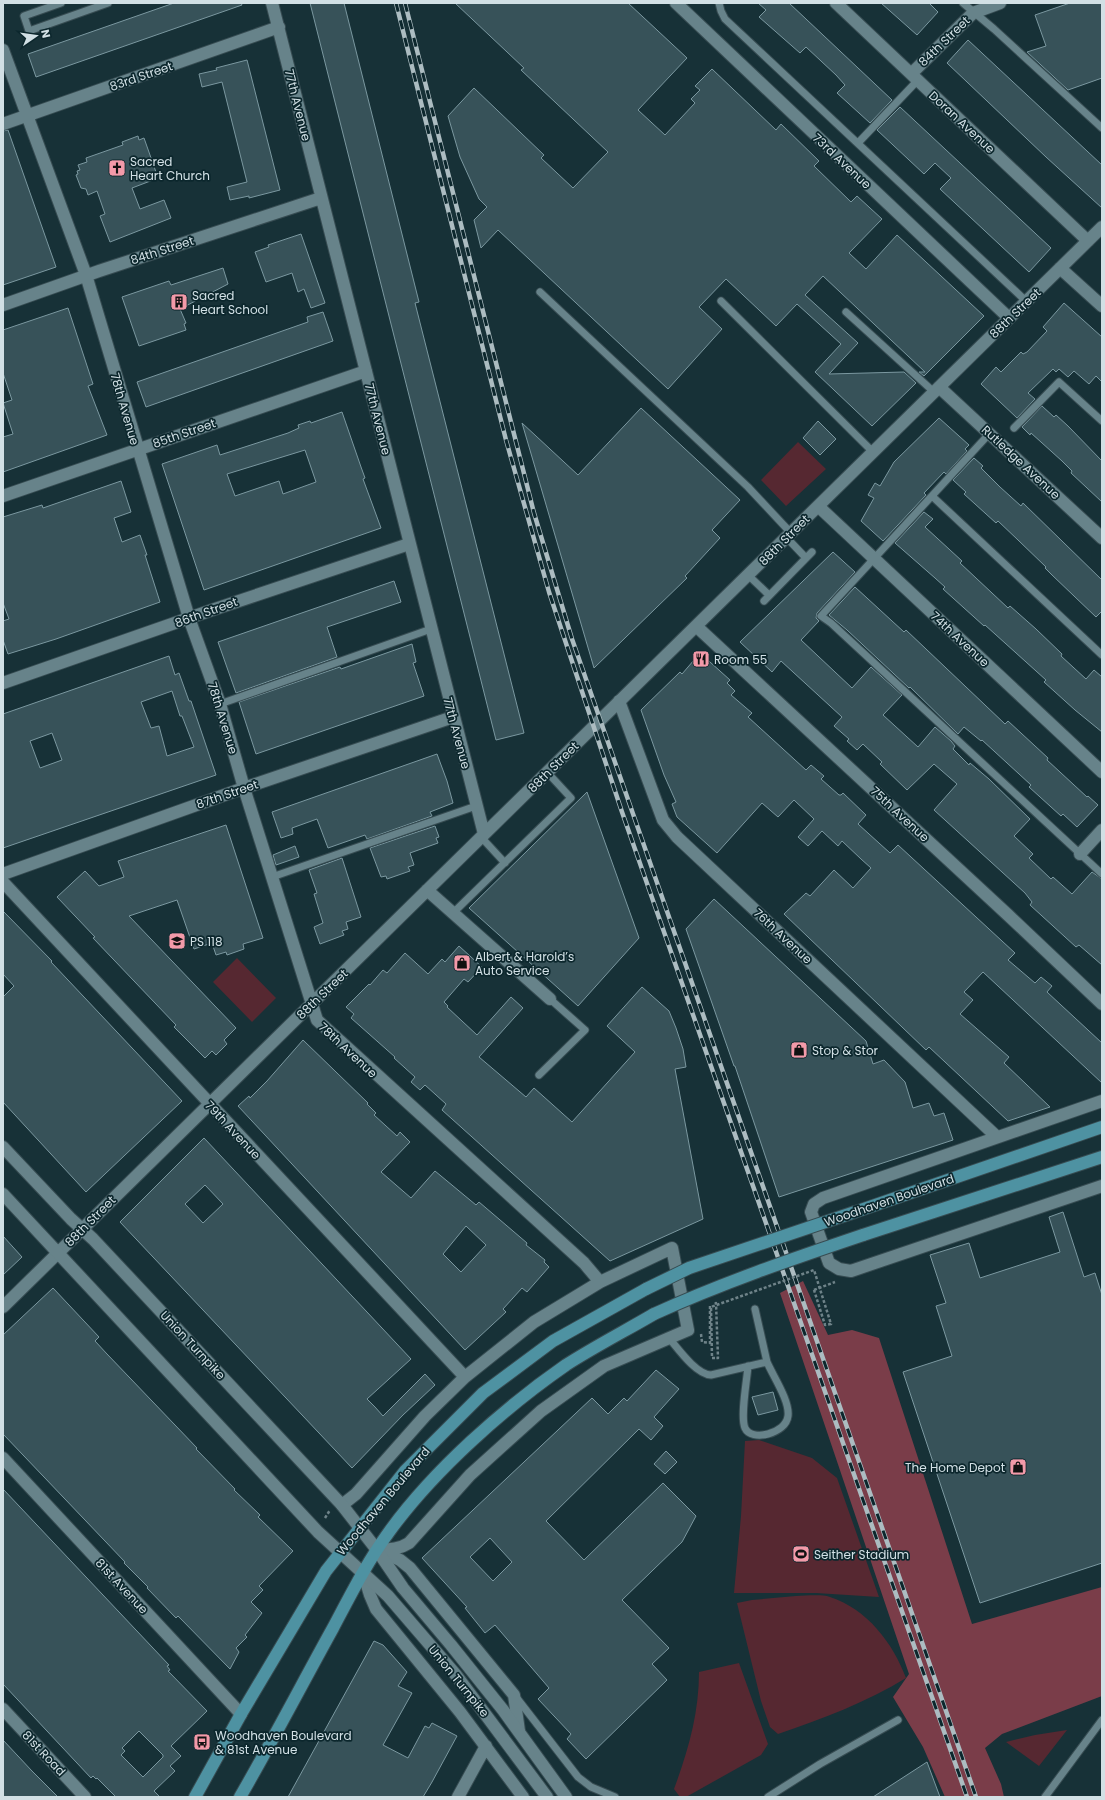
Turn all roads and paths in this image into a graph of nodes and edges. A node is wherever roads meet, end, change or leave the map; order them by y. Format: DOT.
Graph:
graph roads {
  1 [pos="61,3"];
  2 [pos="108,3"];
  3 [pos="272,3"];
  4 [pos="676,3"];
  5 [pos="719,3"];
  6 [pos="836,3"];
  7 [pos="963,3"];
  8 [pos="1000,3"];
  9 [pos="973,13"];
  10 [pos="279,28"];
  11 [pos="3,50"];
  12 [pos="915,77"];
  13 [pos="27,116"];
  14 [pos="3,124"];
  15 [pos="1102,128"];
  16 [pos="858,143"];
  17 [pos="321,198"];
  18 [pos="1102,227"];
  19 [pos="1088,241"];
  20 [pos="1060,268"];
  21 [pos="86,275"];
  22 [pos="540,292"];
  23 [pos="721,301"];
  24 [pos="1026,301"];
  25 [pos="3,305"];
  26 [pos="1102,306"];
  27 [pos="846,312"];
  28 [pos="1009,318"];
  29 [pos="366,371"];
  30 [pos="937,389"];
  31 [pos="1102,421"];
  32 [pos="1014,428"];
  33 [pos="990,434"];
  34 [pos="138,450"];
  35 [pos="873,452"];
  36 [pos="3,496"];
  37 [pos="932,496"];
  38 [pos="818,506"];
  39 [pos="788,535"];
  40 [pos="1102,538"];
  41 [pos="409,544"];
  42 [pos="812,552"];
  43 [pos="806,558"];
  44 [pos="874,558"];
  45 [pos="748,575"];
  46 [pos="769,595"];
  47 [pos="764,601"];
  48 [pos="189,618"];
  49 [pos="696,626"];
  50 [pos="431,629"];
  51 [pos="1102,655"];
  52 [pos="3,683"];
  53 [pos="620,701"];
  54 [pos="220,704"];
  55 [pos="453,717"];
  56 [pos="547,772"];
  57 [pos="1102,772"];
  58 [pos="244,788"];
  59 [pos="476,806"];
  60 [pos="1102,830"];
  61 [pos="482,836"];
  62 [pos="1080,854"];
  63 [pos="505,863"];
  64 [pos="3,874"];
  65 [pos="1102,874"];
  66 [pos="272,877"];
  67 [pos="3,882"];
  68 [pos="427,890"];
  69 [pos="453,914"];
  70 [pos="550,999"];
  71 [pos="312,1004"];
  72 [pos="1102,1004"];
  73 [pos="539,1075"];
  74 [pos="1102,1101"];
  75 [pos="209,1104"];
  76 [pos="1102,1127"];
  77 [pos="997,1137"];
  78 [pos="3,1147"];
  79 [pos="1102,1157"];
  80 [pos="1102,1186"];
  81 [pos="3,1194"];
  82 [pos="83,1229"];
  83 [pos="58,1253"];
  84 [pos="839,1281"];
  85 [pos="600,1282"];
  86 [pos="3,1307"];
  87 [pos="755,1309"];
  88 [pos="700,1330"];
  89 [pos="669,1338"];
  90 [pos="767,1362"];
  91 [pos="748,1366"];
  92 [pos="465,1377"];
  93 [pos="3,1458"];
  94 [pos="337,1506"];
  95 [pos="325,1518"];
  96 [pos="360,1526"];
  97 [pos="377,1550"];
  98 [pos="340,1552"];
  99 [pos="363,1572"];
  100 [pos="514,1695"];
  101 [pos="3,1709"];
  102 [pos="241,1714"];
  103 [pos="898,1720"];
  104 [pos="1102,1720"];
  105 [pos="518,1731"];
  106 [pos="486,1746"];
  107 [pos="86,1797"];
  108 [pos="195,1797"];
  109 [pos="240,1797"];
  110 [pos="458,1797"];
  111 [pos="523,1797"];
  112 [pos="547,1797"];
  113 [pos="566,1797"];
  114 [pos="615,1797"];
  115 [pos="768,1797"];
  116 [pos="1045,1797"];
  1 -- 2 [label="lane"];
  3 -- 10 [label="street, 77th Avenue"];
  4 -- 28 [label="street, 73rd Avenue"];
  5 -- 16 [label="lane"];
  6 -- 12 [label="street, Doran Avenue"];
  7 -- 9 [label="lane"];
  8 -- 9 [label="street, 84th Street"];
  9 -- 12 [label="street, 84th Street"];
  9 -- 15 [label="lane"];
  10 -- 13 [label="street, 83rd Street"];
  10 -- 17 [label="street, 77th Avenue"];
  11 -- 13 [label="street, 78th Avenue"];
  12 -- 16 [label="lane"];
  12 -- 19 [label="street, Doran Avenue"];
  13 -- 14 [label="street, 83rd Street"];
  13 -- 21 [label="street, 78th Avenue"];
  16 -- 24 [label="lane"];
  17 -- 21 [label="street, 84th Street"];
  17 -- 29 [label="street, 77th Avenue"];
  18 -- 19 [label="street, 88th Street"];
  19 -- 20 [label="street, 88th Street"];
  20 -- 24 [label="street, 88th Street"];
  20 -- 26 [label="street"];
  21 -- 25 [label="street, 84th Street"];
  21 -- 34 [label="street, 78th Avenue"];
  22 -- 39 [label="lane"];
  23 -- 35 [label="lane"];
  24 -- 28 [label="street, 88th Street"];
  27 -- 30 [label="lane"];
  28 -- 30 [label="street, 88th Street"];
  29 -- 34 [label="street, 85th Street"];
  29 -- 41 [label="street, 77th Avenue"];
  30 -- 33 [label="street, Rutledge Avenue"];
  30 -- 35 [label="street, 88th Street"];
  31 -- 32 [label="lane"];
  33 -- 37 [label="lane"];
  33 -- 40 [label="street, Rutledge Avenue"];
  34 -- 36 [label="street, 85th Street"];
  34 -- 48 [label="street, 78th Avenue"];
  35 -- 38 [label="street, 88th Street"];
  37 -- 44 [label="lane"];
  37 -- 51 [label="lane"];
  38 -- 39 [label="street, 88th Street"];
  38 -- 44 [label="street, 74th Avenue"];
  39 -- 43 [label="lane"];
  39 -- 45 [label="street, 88th Street"];
  41 -- 48 [label="street, 86th Street"];
  41 -- 50 [label="street, 77th Avenue"];
  42 -- 43 [label="lane"];
  43 -- 46 [label="lane"];
  44 -- 57 [label="street, 74th Avenue"];
  44 -- 62 [label="lane"];
  45 -- 46 [label="lane"];
  45 -- 49 [label="street, 88th Street"];
  46 -- 47 [label="lane"];
  48 -- 52 [label="street, 86th Street"];
  48 -- 54 [label="street, 78th Avenue"];
  49 -- 53 [label="street, 88th Street"];
  49 -- 72 [label="street, 75th Avenue"];
  50 -- 54 [label="lane"];
  50 -- 55 [label="street, 77th Avenue"];
  53 -- 56 [label="street, 88th Street"];
  53 -- 77 [label="street, 76th Avenue"];
  54 -- 58 [label="street, 78th Avenue"];
  55 -- 58 [label="street, 87th Street"];
  55 -- 59 [label="street, 77th Avenue"];
  56 -- 61 [label="street, 88th Street"];
  56 -- 63 [label="lane"];
  58 -- 64 [label="street, 87th Street"];
  58 -- 66 [label="street, 78th Avenue"];
  59 -- 61 [label="street, 77th Avenue"];
  59 -- 66 [label="lane"];
  60 -- 62 [label="street"];
  61 -- 63 [label="lane"];
  61 -- 68 [label="street, 88th Street"];
  62 -- 65 [label="lane"];
  63 -- 69 [label="lane"];
  66 -- 71 [label="street, 78th Avenue"];
  67 -- 75 [label="street, 79th Avenue"];
  68 -- 69 [label="street"];
  68 -- 71 [label="street, 88th Street"];
  69 -- 70 [label="street"];
  70 -- 73 [label="lane"];
  71 -- 75 [label="street, 88th Street"];
  71 -- 85 [label="street, 78th Avenue"];
  74 -- 77 [label="street"];
  75 -- 82 [label="street, 88th Street"];
  75 -- 92 [label="street, 79th Avenue"];
  76 -- 96 [label="main road, Woodhaven Boulevard, bridge"];
  77 -- 80 [label="street"];
  78 -- 82 [label="street, Union Turnpike"];
  79 -- 97 [label="main road, Woodhaven Boulevard, bridge"];
  81 -- 83 [label="street, Union Turnpike"];
  82 -- 83 [label="street, 88th Street"];
  82 -- 94 [label="street, Union Turnpike"];
  83 -- 86 [label="street, 88th Street"];
  83 -- 98 [label="street, Union Turnpike"];
  84 -- 88 [label="path, bridge"];
  85 -- 89 [label="street, Woodhaven Boulevard"];
  85 -- 92 [label="street, Woodhaven Boulevard"];
  87 -- 90 [label="lane"];
  89 -- 91 [label="lane"];
  89 -- 97 [label="street, Woodhaven Boulevard"];
  90 -- 91 [label="lane"];
  90 -- 91 [label="lane"];
  92 -- 94 [label="street, Woodhaven Boulevard"];
  93 -- 102 [label="street, 81st Avenue"];
  94 -- 95 [label="path"];
  94 -- 96 [label="street, Union Turnpike"];
  96 -- 97 [label="street, Union Turnpike"];
  96 -- 98 [label="main road, Woodhaven Boulevard"];
  97 -- 99 [label="main road, Woodhaven Boulevard"];
  97 -- 100 [label="street"];
  97 -- 105 [label="street, Union Turnpike"];
  98 -- 99 [label="street, Union Turnpike"];
  98 -- 102 [label="main road, Woodhaven Boulevard"];
  99 -- 106 [label="street, Union Turnpike"];
  99 -- 109 [label="main road, Woodhaven Boulevard"];
  99 -- 112 [label="street, Union Turnpike"];
  100 -- 105 [label="street, Union Turnpike"];
  100 -- 114 [label="lane"];
  101 -- 107 [label="street, 81st Road"];
  102 -- 108 [label="main road, Woodhaven Boulevard"];
  103 -- 115 [label="lane"];
  104 -- 116 [label="lane"];
  105 -- 113 [label="street, Union Turnpike"];
  106 -- 110 [label="street"];
  106 -- 111 [label="street, Union Turnpike"];
}
